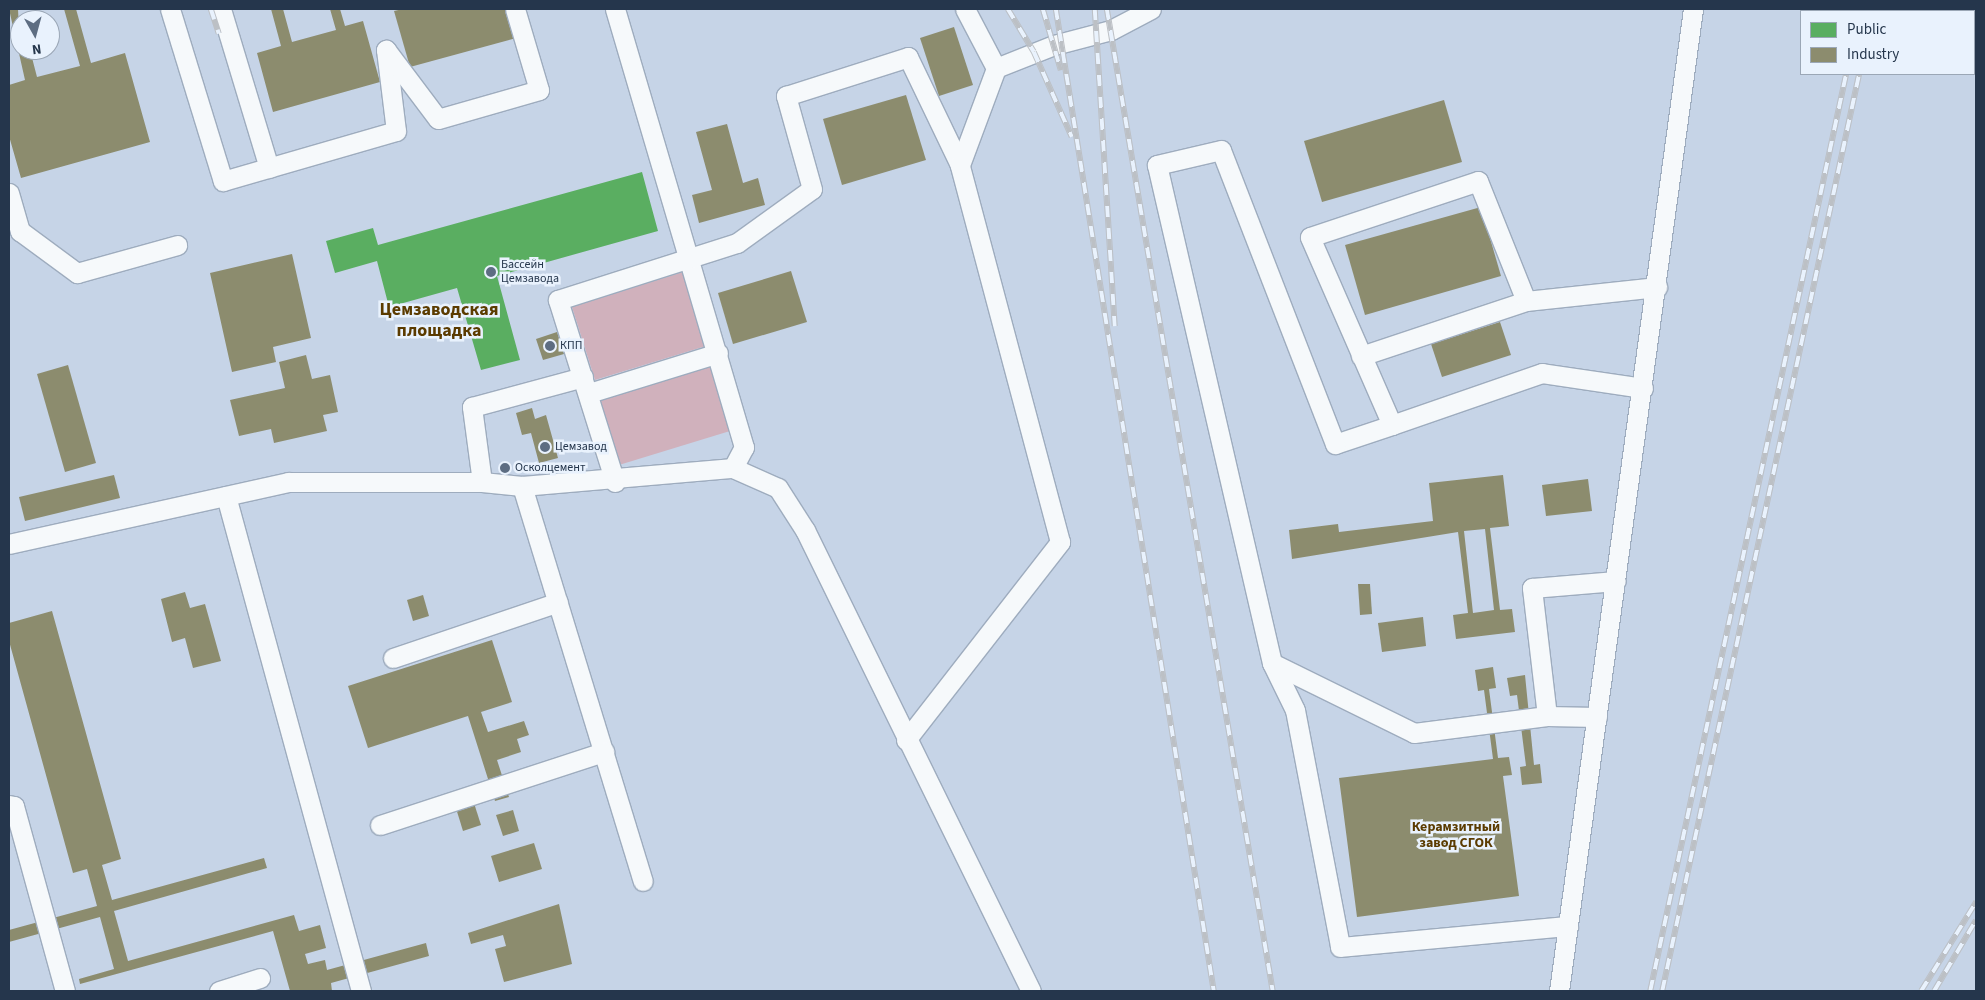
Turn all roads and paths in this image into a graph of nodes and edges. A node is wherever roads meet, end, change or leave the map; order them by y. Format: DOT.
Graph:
graph roads {
  1 [pos="170,9"];
  2 [pos="221,9"];
  3 [pos="515,9"];
  4 [pos="616,9"];
  5 [pos="965,9"];
  6 [pos="1151,9"];
  7 [pos="1693,9"];
  8 [pos="996,68"];
  9 [pos="960,165"];
  10 [pos="269,168"];
  11 [pos="9,193"];
  12 [pos="177,245"];
  13 [pos="691,259"];
  14 [pos="1657,286"];
  15 [pos="1526,301"];
  16 [pos="718,353"];
  17 [pos="1361,356"];
  18 [pos="586,385"];
  19 [pos="1643,388"];
  20 [pos="1392,425"];
  21 [pos="733,468"];
  22 [pos="482,482"];
  23 [pos="615,482"];
  24 [pos="522,486"];
  25 [pos="226,496"];
  26 [pos="9,544"];
  27 [pos="1616,581"];
  28 [pos="558,602"];
  29 [pos="393,658"];
  30 [pos="1272,663"];
  31 [pos="1548,716"];
  32 [pos="1597,717"];
  33 [pos="906,740"];
  34 [pos="604,752"];
  35 [pos="9,805"];
  36 [pos="380,825"];
  37 [pos="643,881"];
  38 [pos="1568,926"];
  39 [pos="260,978"];
  40 [pos="65,991"];
  41 [pos="219,991"];
  42 [pos="361,991"];
  43 [pos="1031,991"];
  44 [pos="1559,991"];
  1 -- 10 [label="street"];
  2 -- 10 [label="street"];
  3 -- 10 [label="street"];
  4 -- 13 [label="street"];
  5 -- 8 [label="street"];
  6 -- 8 [label="street"];
  7 -- 14 [label="street"];
  8 -- 9 [label="street"];
  9 -- 13 [label="street"];
  9 -- 33 [label="street"];
  11 -- 12 [label="street"];
  13 -- 16 [label="street"];
  13 -- 18 [label="street"];
  14 -- 15 [label="street"];
  14 -- 19 [label="street"];
  15 -- 17 [label="street"];
  15 -- 17 [label="street"];
  16 -- 18 [label="street"];
  16 -- 21 [label="street"];
  17 -- 20 [label="street"];
  18 -- 22 [label="street"];
  18 -- 23 [label="street"];
  19 -- 20 [label="street"];
  19 -- 27 [label="street"];
  20 -- 30 [label="street"];
  21 -- 23 [label="street"];
  21 -- 33 [label="street"];
  22 -- 24 [label="street"];
  22 -- 25 [label="street"];
  23 -- 24 [label="street"];
  24 -- 28 [label="street"];
  25 -- 26 [label="street"];
  25 -- 42 [label="street"];
  27 -- 31 [label="street"];
  27 -- 32 [label="street"];
  28 -- 29 [label="street"];
  28 -- 34 [label="street"];
  30 -- 31 [label="street"];
  30 -- 38 [label="street"];
  31 -- 32 [label="street"];
  32 -- 38 [label="street"];
  33 -- 43 [label="street"];
  34 -- 36 [label="street"];
  34 -- 37 [label="street"];
  35 -- 40 [label="street"];
  38 -- 44 [label="street"];
  39 -- 41 [label="street"];
}
